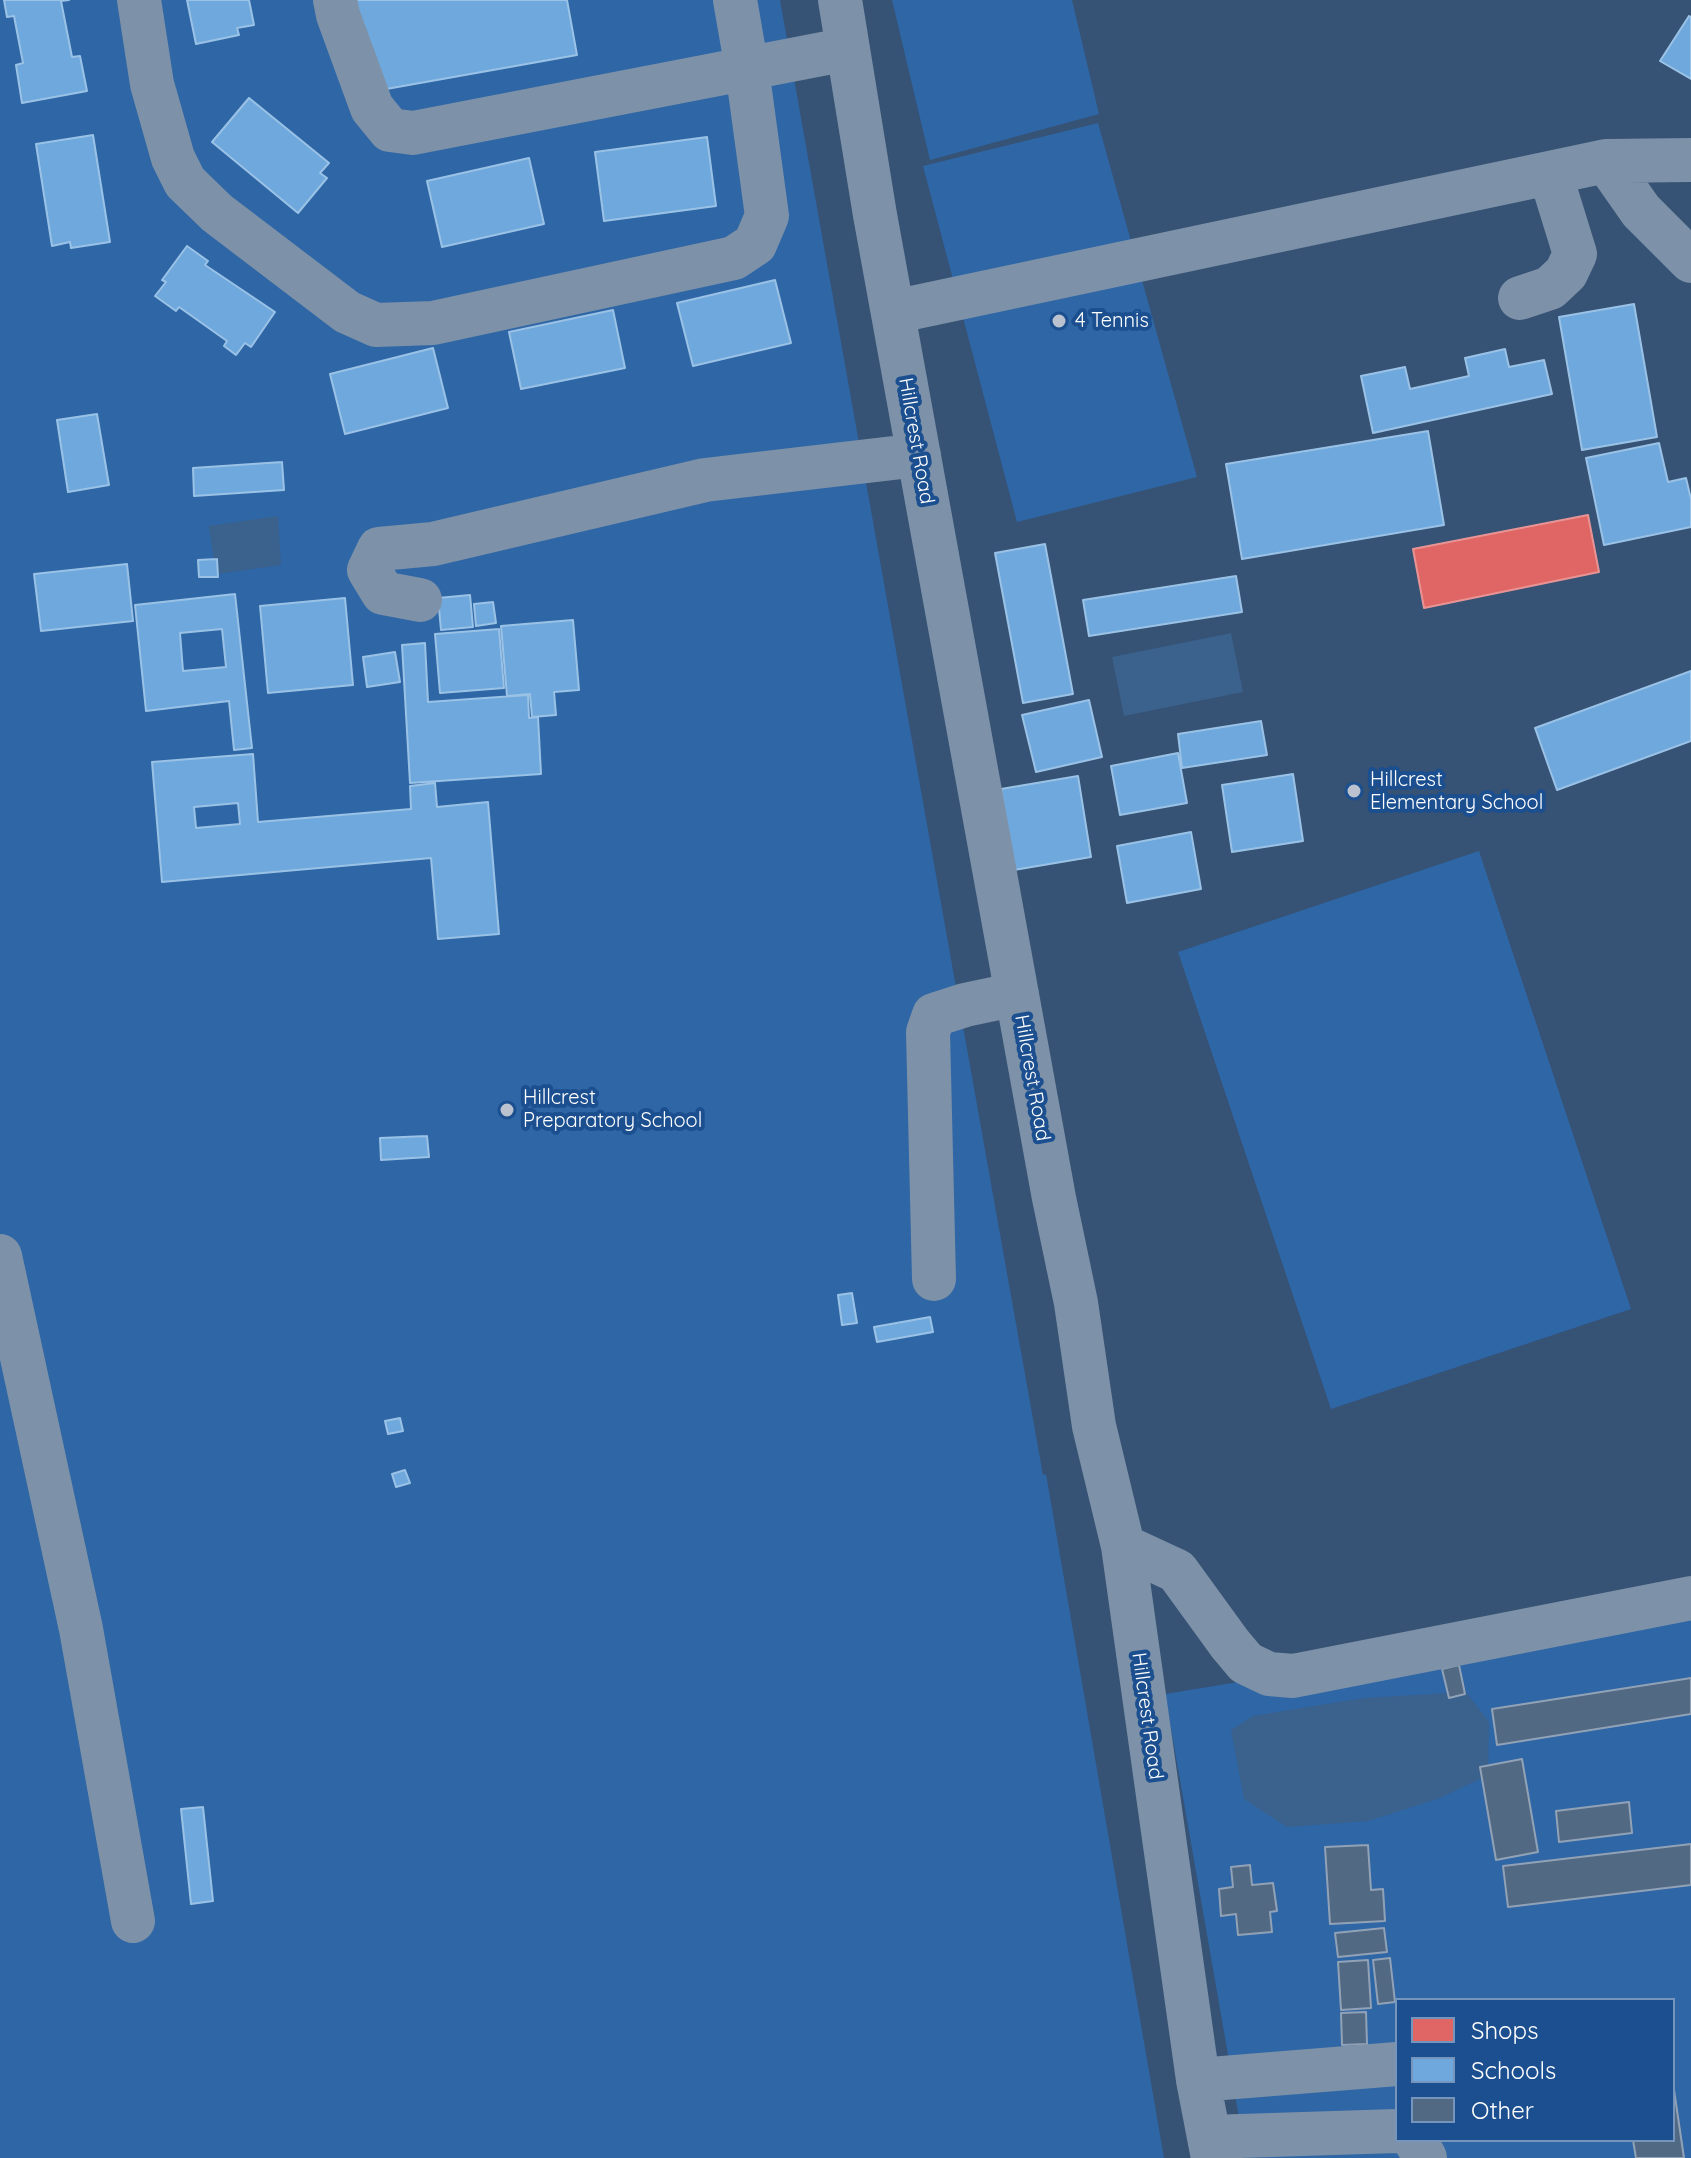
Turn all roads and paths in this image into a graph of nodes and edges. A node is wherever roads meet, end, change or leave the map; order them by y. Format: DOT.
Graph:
graph roads {
  1 [pos="139,0"];
  2 [pos="335,0"];
  3 [pos="735,0"];
  4 [pos="840,0"];
  5 [pos="848,49"];
  6 [pos="747,69"];
  7 [pos="1691,160"];
  8 [pos="1606,161"];
  9 [pos="1550,173"];
  10 [pos="1691,261"];
  11 [pos="1520,298"];
  12 [pos="893,312"];
  13 [pos="919,455"];
  14 [pos="420,600"];
  15 [pos="1017,994"];
  16 [pos="0,1256"];
  17 [pos="934,1279"];
  18 [pos="1123,1546"];
  19 [pos="1691,1598"];
  20 [pos="133,1921"];
  21 [pos="1395,2064"];
  22 [pos="1198,2080"];
  23 [pos="1395,2131"];
  24 [pos="1211,2147"];
  1 -- 6 [label="street"];
  2 -- 6 [label="street"];
  3 -- 6 [label="street"];
  4 -- 5 [label="street, Hillcrest Road"];
  5 -- 6 [label="street"];
  5 -- 12 [label="street, Hillcrest Road"];
  7 -- 8 [label="street"];
  8 -- 9 [label="street"];
  8 -- 10 [label="street"];
  9 -- 11 [label="street"];
  9 -- 12 [label="street"];
  12 -- 13 [label="street, Hillcrest Road"];
  13 -- 14 [label="street"];
  13 -- 15 [label="street, Hillcrest Road"];
  15 -- 17 [label="street"];
  15 -- 18 [label="street, Hillcrest Road"];
  16 -- 20 [label="street"];
  18 -- 19 [label="street"];
  18 -- 22 [label="street, Hillcrest Road"];
  21 -- 22 [label="street"];
  22 -- 24 [label="street, Hillcrest Road"];
  23 -- 24 [label="street"];
}
